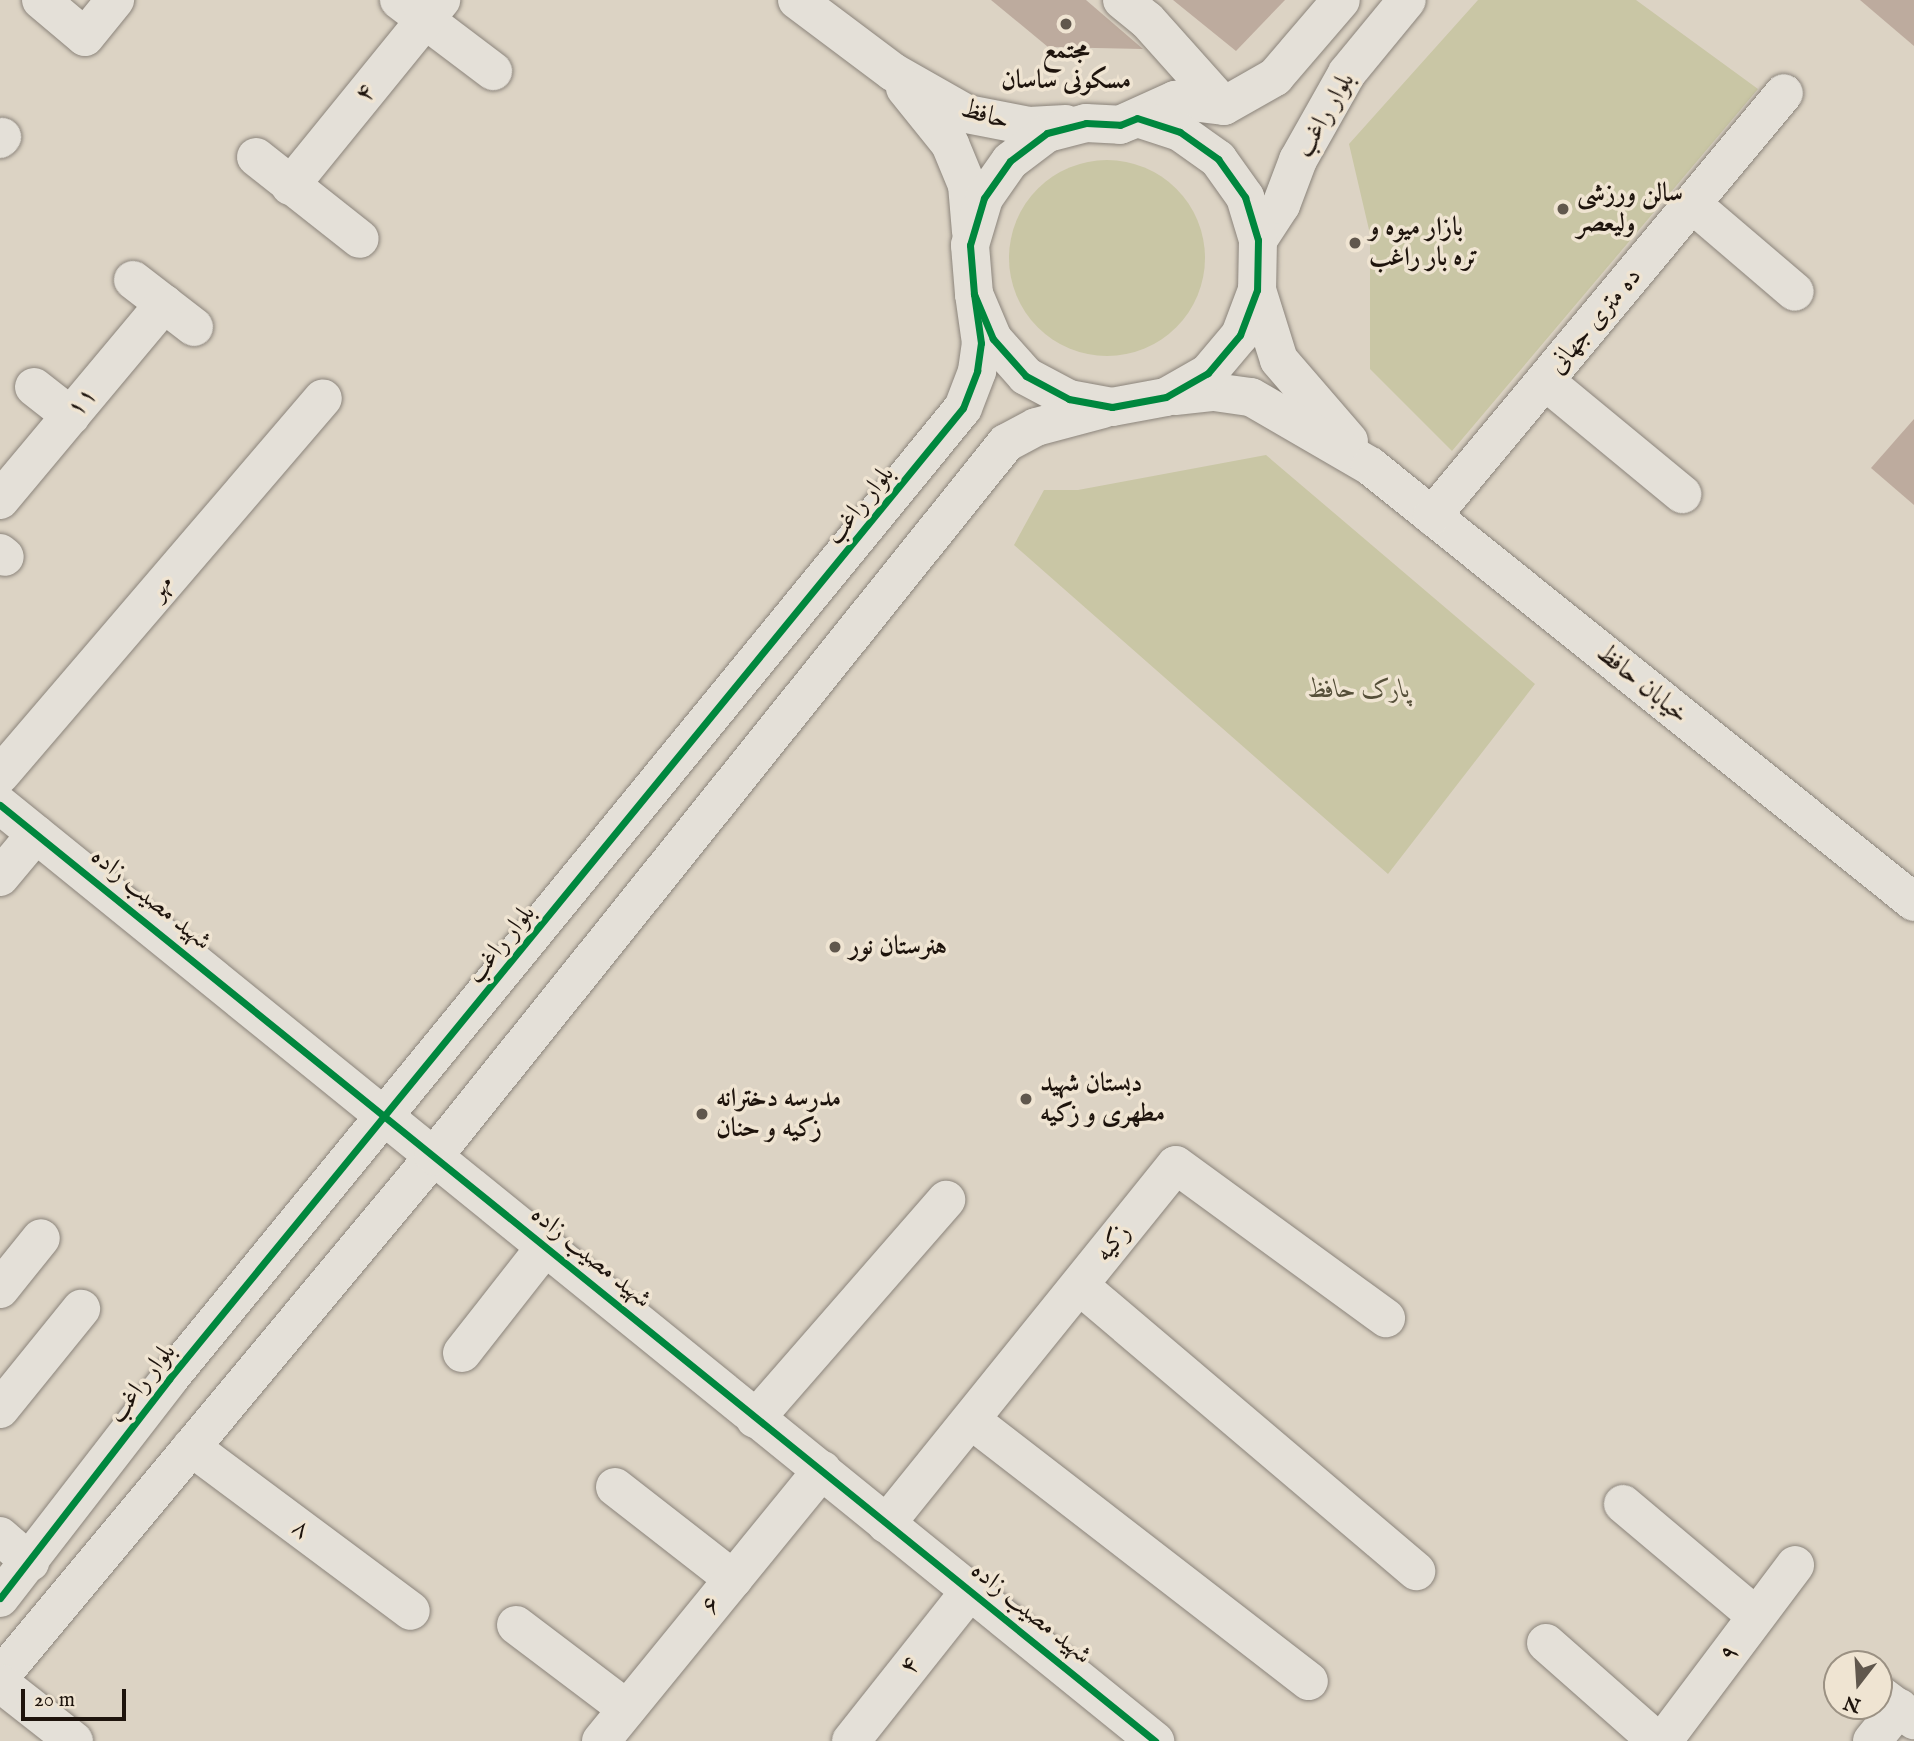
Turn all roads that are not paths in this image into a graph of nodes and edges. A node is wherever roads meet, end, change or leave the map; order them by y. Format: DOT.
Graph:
graph roads {
  1 [pos="41,0"];
  2 [pos="115,0"];
  3 [pos="797,0"];
  4 [pos="1122,0"];
  5 [pos="1342,0"];
  6 [pos="1407,0"];
  7 [pos="422,6"];
  8 [pos="493,71"];
  9 [pos="893,72"];
  10 [pos="1784,93"];
  11 [pos="1224,106"];
  12 [pos="1103,124"];
  13 [pos="256,157"];
  14 [pos="290,186"];
  15 [pos="1692,204"];
  16 [pos="360,239"];
  17 [pos="1258,240"];
  18 [pos="971,245"];
  19 [pos="133,280"];
  20 [pos="1257,289"];
  21 [pos="1796,292"];
  22 [pos="974,294"];
  23 [pos="164,304"];
  24 [pos="194,327"];
  25 [pos="1545,381"];
  26 [pos="34,387"];
  27 [pos="1166,397"];
  28 [pos="323,398"];
  29 [pos="1112,407"];
  30 [pos="71,416"];
  31 [pos="1370,466"];
  32 [pos="1682,494"];
  33 [pos="0,500"];
  34 [pos="1432,516"];
  35 [pos="0,775"];
  36 [pos="0,805"];
  37 [pos="36,834"];
  38 [pos="0,877"];
  39 [pos="1914,902"];
  40 [pos="388,1115"];
  41 [pos="434,1156"];
  42 [pos="946,1200"];
  43 [pos="41,1238"];
  44 [pos="546,1246"];
  45 [pos="1080,1286"];
  46 [pos="0,1289"];
  47 [pos="81,1309"];
  48 [pos="1386,1318"];
  49 [pos="462,1353"];
  50 [pos="0,1409"];
  51 [pos="755,1419"];
  52 [pos="971,1420"];
  53 [pos="191,1447"];
  54 [pos="822,1470"];
  55 [pos="615,1488"];
  56 [pos="1623,1504"];
  57 [pos="886,1524"];
  58 [pos="0,1536"];
  59 [pos="30,1562"];
  60 [pos="1794,1565"];
  61 [pos="1416,1571"];
  62 [pos="733,1579"];
  63 [pos="970,1591"];
  64 [pos="0,1598"];
  65 [pos="411,1611"];
  66 [pos="1756,1616"];
  67 [pos="516,1625"];
  68 [pos="1546,1643"];
  69 [pos="0,1677"];
  70 [pos="1309,1681"];
  71 [pos="0,1683"];
  72 [pos="1897,1707"];
  73 [pos="627,1709"];
  74 [pos="74,1741"];
  75 [pos="601,1741"];
  76 [pos="851,1741"];
  77 [pos="1155,1741"];
  78 [pos="1657,1741"];
  79 [pos="1663,1741"];
  80 [pos="1872,1741"];
  1 -- 2 [label="street"];
  3 -- 9 [label="street, حافظ"];
  4 -- 11 [label="street"];
  5 -- 11 [label="street, بلوار راغب"];
  6 -- 17 [label="street, بلوار راغب"];
  7 -- 8 [label="street"];
  7 -- 14 [label="street, ۴"];
  9 -- 12 [label="street, حافظ"];
  9 -- 18 [label="street, حافظ"];
  10 -- 15 [label="street, ده متری جهانی"];
  11 -- 12 [label="street"];
  12 -- 17 [label="street"];
  12 -- 18 [label="street"];
  13 -- 14 [label="street"];
  14 -- 16 [label="street"];
  15 -- 21 [label="street"];
  15 -- 25 [label="street, ده متری جهانی"];
  17 -- 20 [label="street"];
  18 -- 22 [label="street, حافظ"];
  19 -- 23 [label="street"];
  20 -- 27 [label="street"];
  20 -- 31 [label="street, خیابان حافظ"];
  22 -- 29 [label="street"];
  22 -- 40 [label="street, بلوار راغب"];
  23 -- 24 [label="street"];
  23 -- 30 [label="street, ۱۱"];
  25 -- 32 [label="street"];
  25 -- 34 [label="street, ده متری جهانی"];
  26 -- 30 [label="street"];
  27 -- 29 [label="street"];
  27 -- 31 [label="street, خیابان حافظ"];
  28 -- 35 [label="street, مهر"];
  29 -- 41 [label="street"];
  30 -- 33 [label="street, ۱۱"];
  31 -- 34 [label="street, خیابان حافظ"];
  34 -- 39 [label="street, خیابان حافظ"];
  36 -- 37 [label="street, شهید مصیب زاده"];
  37 -- 38 [label="street"];
  37 -- 40 [label="street, شهید مصیب زاده"];
  40 -- 41 [label="street, شهید مصیب زاده"];
  40 -- 59 [label="street, بلوار راغب"];
  41 -- 44 [label="street, شهید مصیب زاده"];
  41 -- 53 [label="street"];
  42 -- 51 [label="street"];
  43 -- 46 [label="street"];
  44 -- 49 [label="street"];
  44 -- 51 [label="street, شهید مصیب زاده"];
  45 -- 48 [label="street, زکیه"];
  45 -- 52 [label="street, زکیه"];
  45 -- 61 [label="street"];
  47 -- 50 [label="street"];
  51 -- 54 [label="street, شهید مصیب زاده"];
  52 -- 57 [label="street, زکیه"];
  52 -- 70 [label="street"];
  53 -- 65 [label="street, ۸"];
  53 -- 69 [label="street"];
  54 -- 57 [label="street, شهید مصیب زاده"];
  54 -- 62 [label="street, ۶"];
  55 -- 62 [label="street"];
  56 -- 66 [label="street"];
  57 -- 63 [label="street, شهید مصیب زاده"];
  58 -- 59 [label="street"];
  59 -- 64 [label="street, بلوار راغب"];
  60 -- 66 [label="street, ۹"];
  62 -- 73 [label="street, ۶"];
  63 -- 76 [label="street, ۴"];
  63 -- 77 [label="street, شهید مصیب زاده"];
  66 -- 79 [label="street, ۹"];
  67 -- 73 [label="street"];
  68 -- 78 [label="street"];
  71 -- 74 [label="street"];
  72 -- 80 [label="street"];
  73 -- 75 [label="street, ۶"];
}
